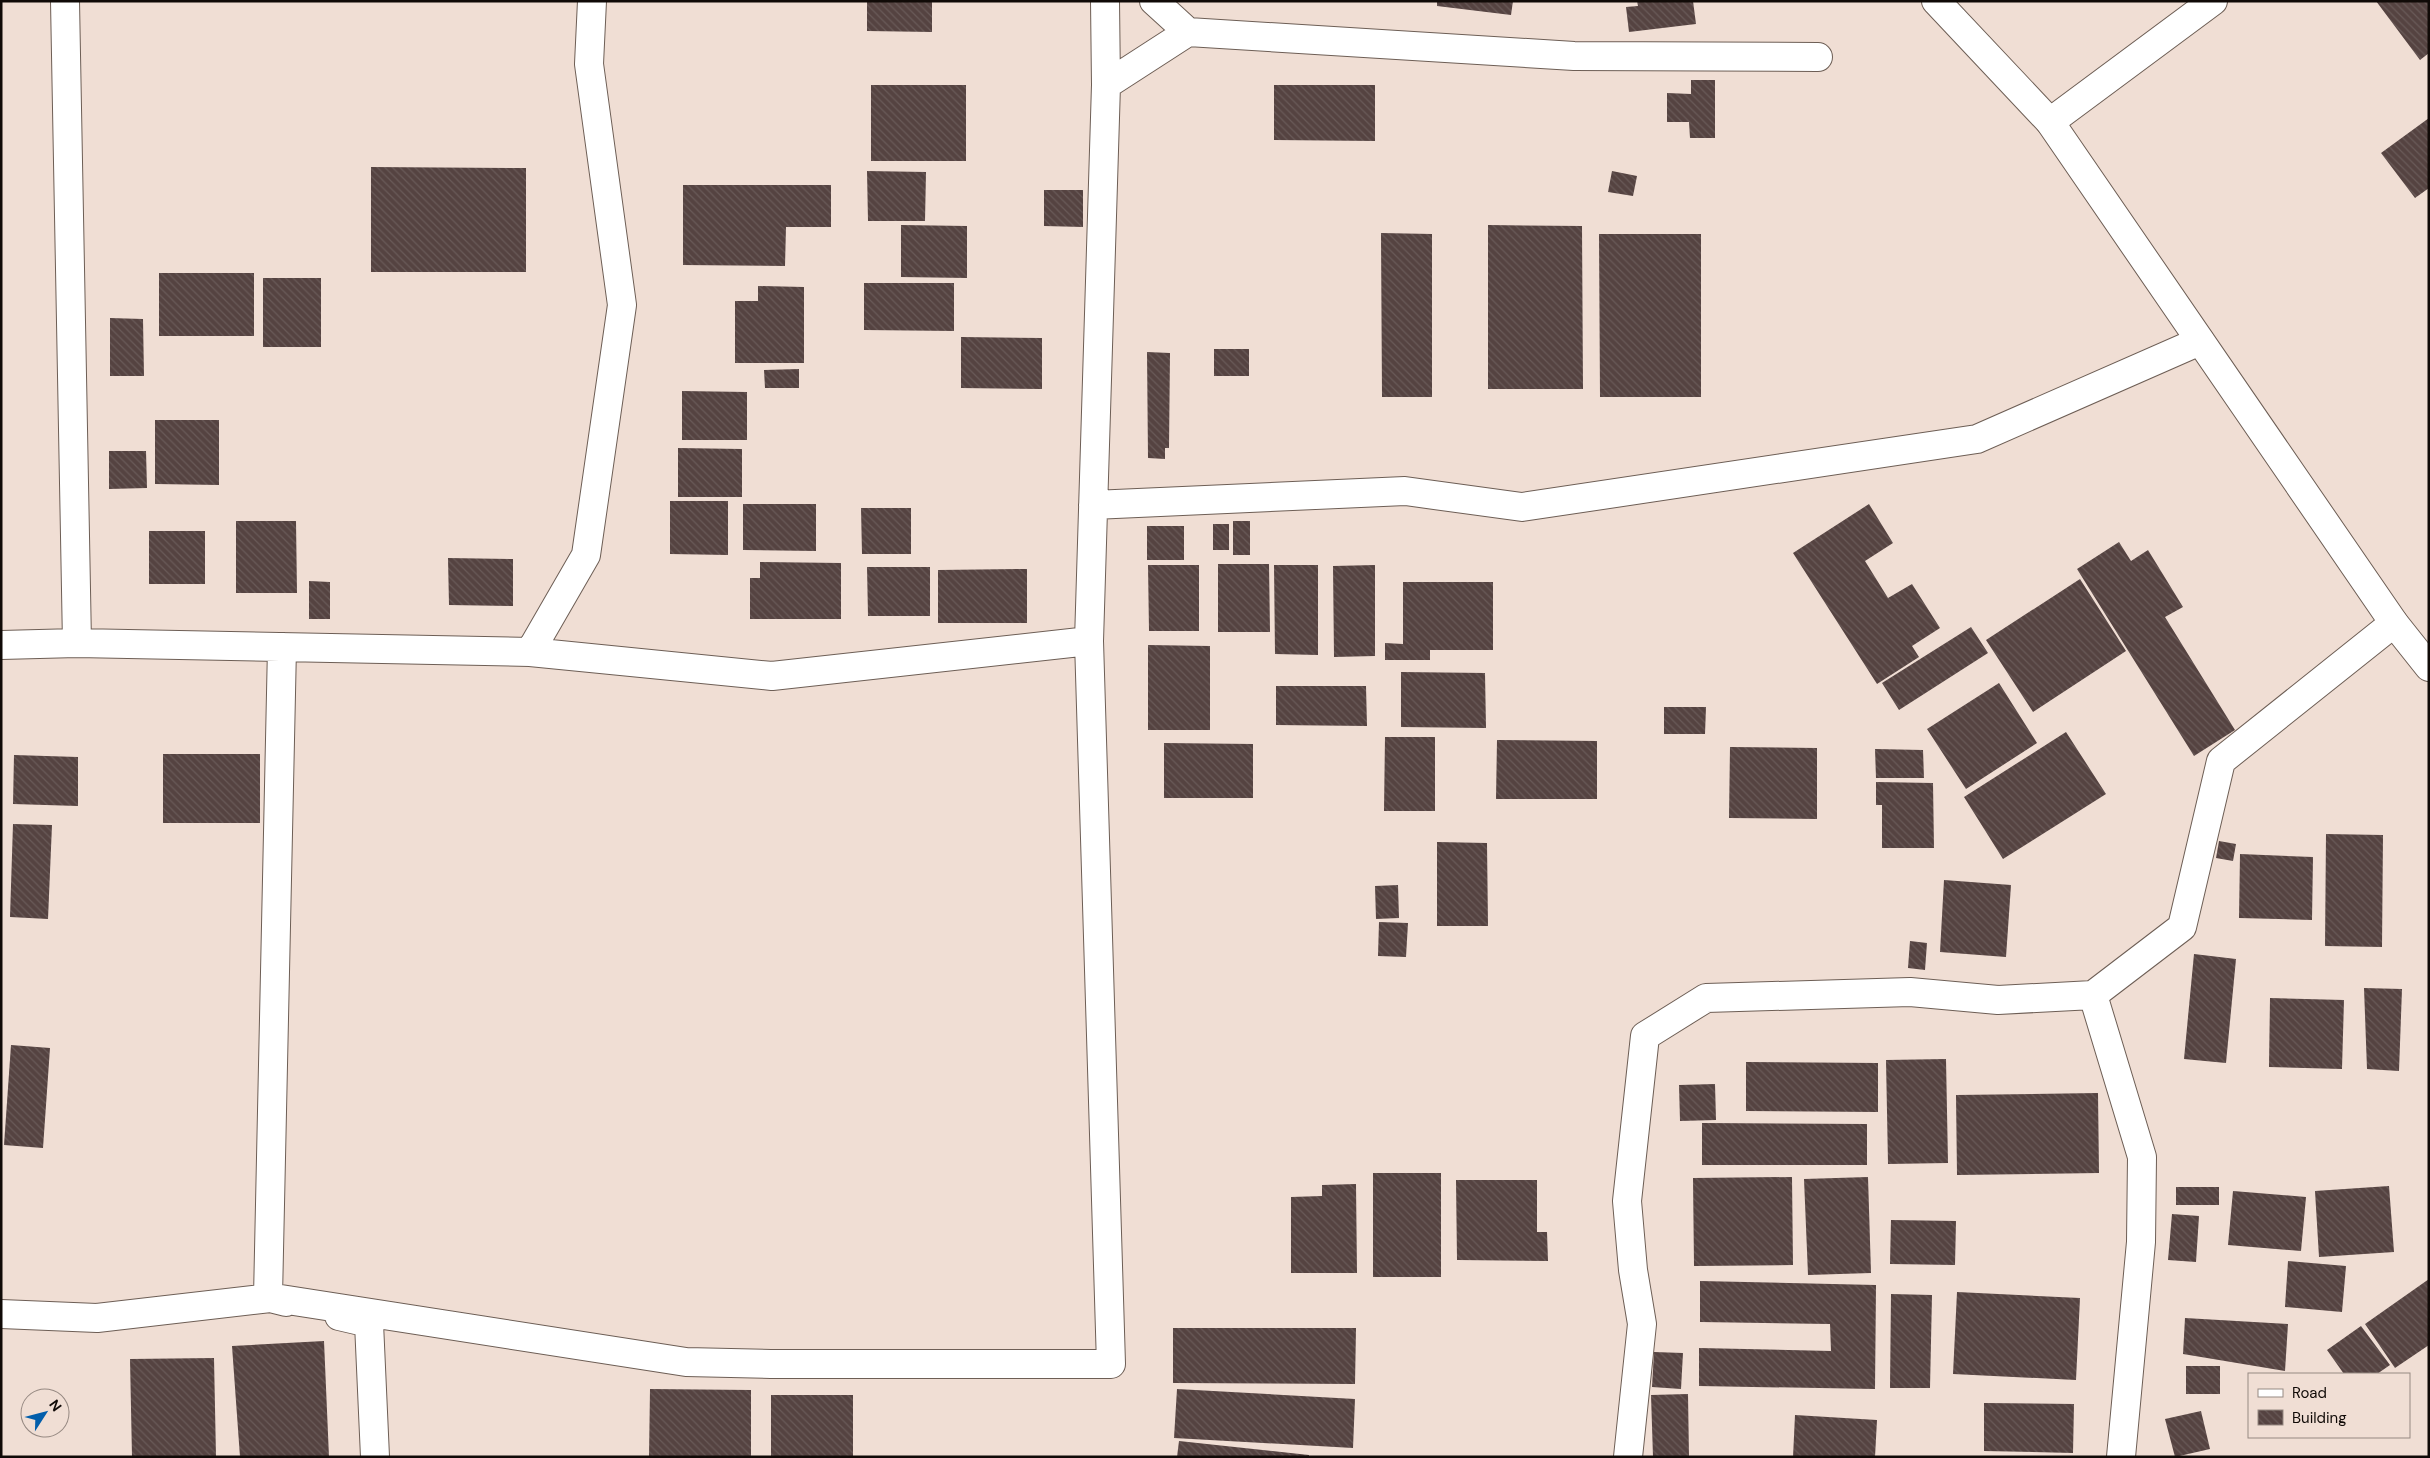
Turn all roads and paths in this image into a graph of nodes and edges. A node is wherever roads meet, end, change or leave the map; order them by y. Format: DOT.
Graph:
graph roads {
  1 [pos="65,1"];
  2 [pos="592,1"];
  3 [pos="1105,1"];
  4 [pos="1154,1"];
  5 [pos="1936,1"];
  6 [pos="2213,1"];
  7 [pos="1188,32"];
  8 [pos="1818,58"];
  9 [pos="1106,85"];
  10 [pos="2050,122"];
  11 [pos="2200,341"];
  12 [pos="1093,505"];
  13 [pos="2394,623"];
  14 [pos="1089,641"];
  15 [pos="77,643"];
  16 [pos="1,645"];
  17 [pos="282,647"];
  18 [pos="530,652"];
  19 [pos="2429,667"];
  20 [pos="2094,995"];
  21 [pos="1,1314"];
  22 [pos="375,1457"];
  23 [pos="1628,1457"];
  24 [pos="2121,1457"];
  1 -- 15 [label="street"];
  2 -- 18 [label="street"];
  3 -- 9 [label="street"];
  4 -- 7 [label="street"];
  5 -- 10 [label="street"];
  6 -- 10 [label="street"];
  7 -- 8 [label="street"];
  7 -- 9 [label="street"];
  9 -- 12 [label="street"];
  10 -- 11 [label="street"];
  11 -- 12 [label="street"];
  11 -- 13 [label="street"];
  12 -- 14 [label="street"];
  13 -- 19 [label="street"];
  13 -- 20 [label="street"];
  14 -- 17 [label="street"];
  14 -- 18 [label="street"];
  15 -- 16 [label="street"];
  15 -- 17 [label="street"];
  17 -- 18 [label="street"];
  20 -- 23 [label="street"];
  20 -- 24 [label="street"];
  21 -- 22 [label="street"];
}
